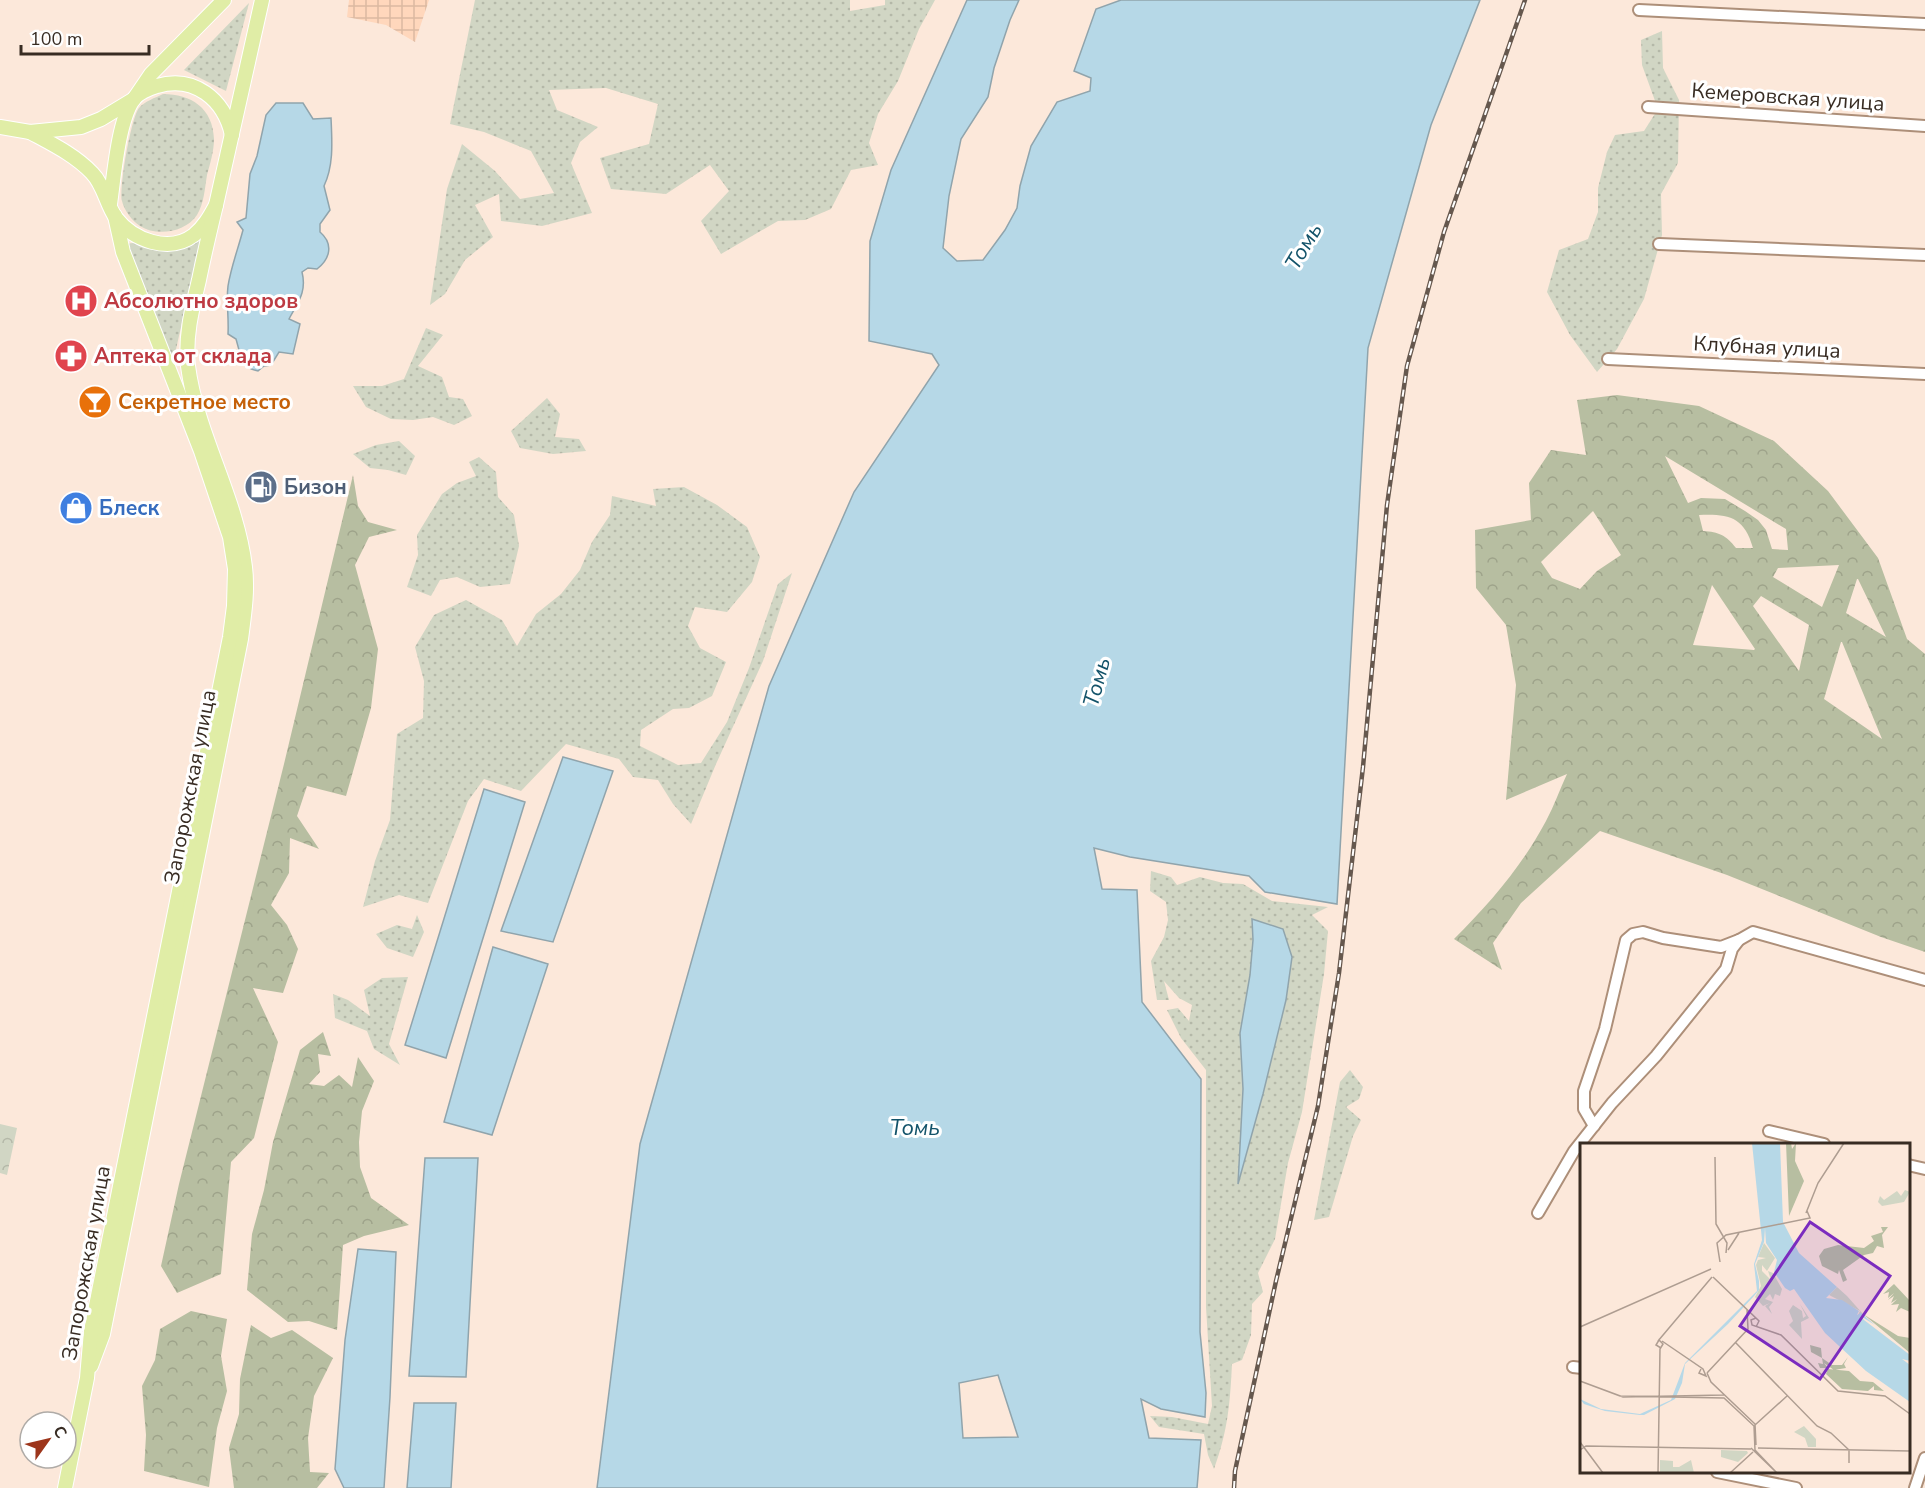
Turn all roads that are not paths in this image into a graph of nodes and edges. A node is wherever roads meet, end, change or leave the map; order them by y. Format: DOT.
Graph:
graph roads {
  1 [pos="224,0"];
  2 [pos="262,0"];
  3 [pos="1639,10"];
  4 [pos="1925,24"];
  5 [pos="134,99"];
  6 [pos="1648,106"];
  7 [pos="1925,126"];
  8 [pos="0,127"];
  9 [pos="30,132"];
  10 [pos="232,138"];
  11 [pos="216,205"];
  12 [pos="112,210"];
  13 [pos="1659,244"];
  14 [pos="1925,255"];
  15 [pos="1608,359"];
  16 [pos="1925,374"];
  17 [pos="1739,940"];
  18 [pos="1925,980"];
  19 [pos="1594,1125"];
  20 [pos="1769,1131"];
  21 [pos="1580,1143"];
  22 [pos="1580,1143"];
  23 [pos="1820,1143"];
  24 [pos="1910,1165"];
  25 [pos="1925,1169"];
  26 [pos="1538,1214"];
  27 [pos="87,1378"];
  28 [pos="1925,1458"];
  29 [pos="1722,1473"];
  30 [pos="65,1488"];
  31 [pos="1796,1488"];
  32 [pos="1915,1488"];
  1 -- 5 [label="main road"];
  2 -- 10 [label="main road"];
  3 -- 4 [label="street"];
  5 -- 9 [label="main road"];
  5 -- 10 [label="main road"];
  5 -- 12 [label="main road"];
  6 -- 7 [label="street, Кемеровская улица"];
  8 -- 9 [label="main road"];
  9 -- 12 [label="main road"];
  10 -- 11 [label="main road"];
  11 -- 12 [label="main road"];
  11 -- 27 [label="main road, Запорожская улица"];
  12 -- 27 [label="main road, Запорожская улица"];
  13 -- 14 [label="street"];
  15 -- 16 [label="street, Клубная улица"];
  17 -- 18 [label="street"];
  17 -- 19 [label="street"];
  17 -- 19 [label="street"];
  19 -- 22 [label="street"];
  20 -- 23 [label="street"];
  21 -- 26 [label="street"];
  24 -- 25 [label="street"];
  27 -- 30 [label="main road, Запорожская улица"];
  28 -- 32 [label="street"];
  29 -- 31 [label="street"];
}
